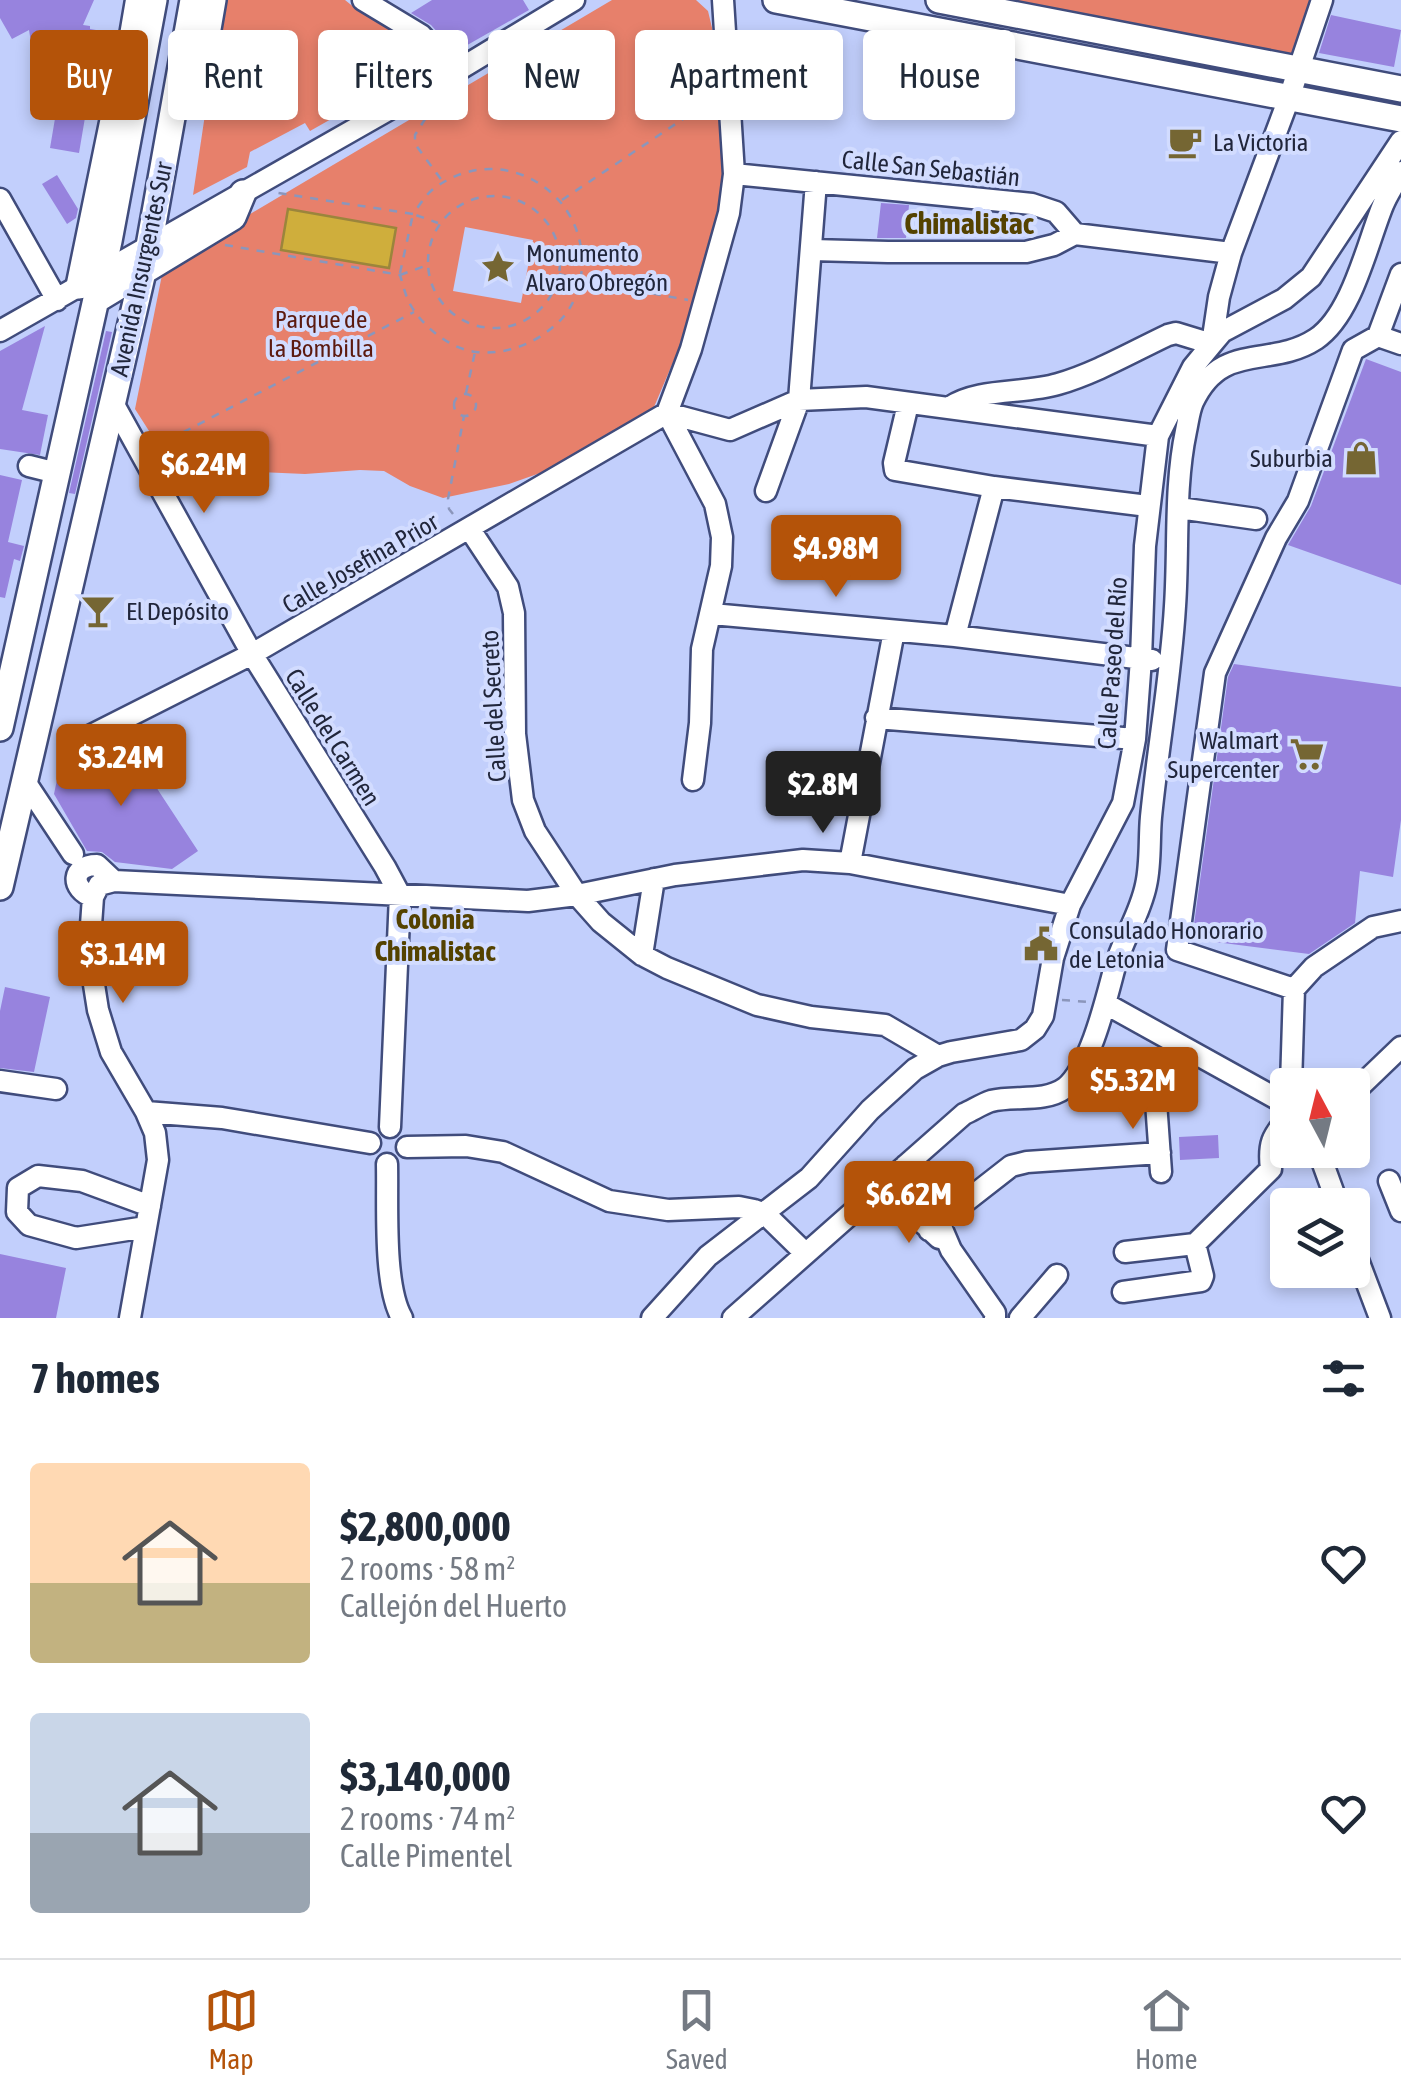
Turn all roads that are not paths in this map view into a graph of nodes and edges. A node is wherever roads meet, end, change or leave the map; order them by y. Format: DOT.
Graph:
graph roads {
  1 [pos="136,0"];
  2 [pos="194,0"];
  3 [pos="213,0"];
  4 [pos="363,0"];
  5 [pos="574,0"];
  6 [pos="723,0"];
  7 [pos="776,0"];
  8 [pos="939,0"];
  9 [pos="1322,0"];
  10 [pos="152,11"];
  11 [pos="131,30"];
  12 [pos="188,30"];
  13 [pos="207,30"];
  14 [pos="414,30"];
  15 [pos="468,65"];
  16 [pos="1298,68"];
  17 [pos="1401,88"];
  18 [pos="1289,98"];
  19 [pos="1401,118"];
  20 [pos="113,120"];
  21 [pos="172,120"];
  22 [pos="371,120"];
  23 [pos="1401,141"];
  24 [pos="1401,172"];
  25 [pos="734,174"];
  26 [pos="101,181"];
  27 [pos="816,182"];
  28 [pos="1381,188"];
  29 [pos="160,190"];
  30 [pos="248,190"];
  31 [pos="1,204"];
  32 [pos="117,204"];
  33 [pos="1075,234"];
  34 [pos="149,246"];
  35 [pos="812,250"];
  36 [pos="1231,253"];
  37 [pos="102,272"];
  38 [pos="143,272"];
  39 [pos="1401,274"];
  40 [pos="77,296"];
  41 [pos="0,331"];
  42 [pos="1378,336"];
  43 [pos="1212,344"];
  44 [pos="1401,344"];
  45 [pos="1232,361"];
  46 [pos="799,400"];
  47 [pos="112,401"];
  48 [pos="908,404"];
  49 [pos="947,409"];
  50 [pos="667,413"];
  51 [pos="1158,436"];
  52 [pos="29,466"];
  53 [pos="57,473"];
  54 [pos="994,487"];
  55 [pos="766,491"];
  56 [pos="1148,506"];
  57 [pos="1179,508"];
  58 [pos="1256,519"];
  59 [pos="469,528"];
  60 [pos="712,614"];
  61 [pos="894,631"];
  62 [pos="956,636"];
  63 [pos="252,654"];
  64 [pos="1141,659"];
  65 [pos="1170,661"];
  66 [pos="876,718"];
  67 [pos="0,728"];
  68 [pos="1135,740"];
  69 [pos="72,745"];
  70 [pos="24,780"];
  71 [pos="693,780"];
  72 [pos="73,854"];
  73 [pos="850,864"];
  74 [pos="654,879"];
  75 [pos="0,887"];
  76 [pos="400,895"];
  77 [pos="577,896"];
  78 [pos="1070,905"];
  79 [pos="1401,921"];
  80 [pos="642,954"];
  81 [pos="1294,989"];
  82 [pos="1106,1004"];
  83 [pos="1401,1048"];
  84 [pos="938,1056"];
  85 [pos="1289,1068"];
  86 [pos="1370,1077"];
  87 [pos="0,1081"];
  88 [pos="1154,1088"];
  89 [pos="56,1089"];
  90 [pos="1270,1091"];
  91 [pos="146,1112"];
  92 [pos="390,1127"];
  93 [pos="370,1144"];
  94 [pos="407,1147"];
  95 [pos="387,1164"];
  96 [pos="906,1165"];
  97 [pos="1271,1168"];
  98 [pos="1389,1182"];
  99 [pos="882,1185"];
  100 [pos="1401,1212"];
  101 [pos="765,1214"];
  102 [pos="148,1216"];
  103 [pos="934,1226"];
  104 [pos="1195,1244"];
  105 [pos="1126,1252"];
  106 [pos="805,1254"];
  107 [pos="1057,1275"];
  108 [pos="1369,1288"];
  109 [pos="1123,1292"];
  110 [pos="747,1313"];
  111 [pos="130,1318"];
  112 [pos="402,1318"];
  113 [pos="652,1318"];
  114 [pos="995,1318"];
  115 [pos="1020,1318"];
  116 [pos="1380,1318"];
  1 -- 11 [label="street"];
  2 -- 12 [label="main road, Avenida Insurgentes Sur"];
  3 -- 13 [label="main road"];
  4 -- 14 [label="street"];
  5 -- 15 [label="street"];
  6 -- 25 [label="street"];
  7 -- 18 [label="main road"];
  8 -- 16 [label="main road"];
  9 -- 16 [label="street"];
  10 -- 32 [label="main road, Avenida Insurgentes Sur"];
  16 -- 17 [label="main road"];
  16 -- 18 [label="street"];
  18 -- 19 [label="main road"];
  18 -- 36 [label="street"];
  20 -- 26 [label="main road"];
  21 -- 29 [label="main road, Avenida Insurgentes Sur"];
  22 -- 30 [label="street"];
  23 -- 28 [label="street, Calle Paseo del Río"];
  24 -- 28 [label="street, Calle Paseo del Río"];
  25 -- 27 [label="street, Calle San Sebastián"];
  25 -- 50 [label="street"];
  26 -- 32 [label="main road"];
  26 -- 40 [label="main road"];
  27 -- 33 [label="street, Calle San Sebastián"];
  27 -- 35 [label="street"];
  28 -- 43 [label="street, Calle Paseo del Río"];
  28 -- 45 [label="street, Calle Paseo del Río"];
  29 -- 32 [label="main road"];
  29 -- 34 [label="main road, Avenida Insurgentes Sur"];
  30 -- 34 [label="street"];
  30 -- 38 [label="main road"];
  31 -- 40 [label="street"];
  32 -- 37 [label="main road, Avenida Insurgentes Sur"];
  33 -- 35 [label="street"];
  33 -- 36 [label="street, Calle San Sebastián"];
  34 -- 37 [label="street"];
  34 -- 38 [label="main road, Avenida Insurgentes Sur"];
  35 -- 46 [label="street"];
  36 -- 43 [label="street"];
  37 -- 40 [label="main road, Avenida Insurgentes Sur"];
  38 -- 40 [label="main road"];
  38 -- 47 [label="main road, Avenida Insurgentes Sur"];
  39 -- 42 [label="street"];
  40 -- 41 [label="street"];
  40 -- 53 [label="main road, Avenida Insurgentes Sur"];
  42 -- 44 [label="street"];
  42 -- 81 [label="street"];
  43 -- 45 [label="street"];
  43 -- 49 [label="street"];
  43 -- 51 [label="street, Calle Paseo del Río"];
  45 -- 57 [label="street"];
  46 -- 48 [label="street"];
  46 -- 50 [label="street"];
  46 -- 55 [label="street"];
  47 -- 63 [label="street, Calle del Carmen"];
  47 -- 70 [label="main road, Avenida Insurgentes Sur"];
  48 -- 49 [label="street"];
  48 -- 54 [label="street"];
  49 -- 51 [label="street"];
  50 -- 59 [label="street, Calle Josefina Prior"];
  50 -- 60 [label="street"];
  51 -- 56 [label="street, Calle Paseo del Río"];
  52 -- 53 [label="street"];
  53 -- 67 [label="main road, Avenida Insurgentes Sur"];
  54 -- 56 [label="street"];
  54 -- 62 [label="street"];
  56 -- 64 [label="street, Calle Paseo del Río"];
  57 -- 58 [label="street"];
  57 -- 65 [label="street"];
  59 -- 63 [label="street, Calle Josefina Prior"];
  59 -- 77 [label="street, Calle del Secreto"];
  60 -- 61 [label="street"];
  60 -- 71 [label="street"];
  61 -- 62 [label="street"];
  61 -- 66 [label="street"];
  62 -- 64 [label="street"];
  63 -- 69 [label="street, Calle Josefina Prior"];
  63 -- 76 [label="street, Calle del Carmen"];
  64 -- 65 [label="street"];
  64 -- 68 [label="street, Calle Paseo del Río"];
  65 -- 82 [label="street"];
  66 -- 68 [label="street"];
  66 -- 73 [label="street"];
  68 -- 78 [label="street, Calle Paseo del Río"];
  70 -- 72 [label="street"];
  70 -- 75 [label="main road, Avenida Insurgentes Sur"];
  73 -- 74 [label="street"];
  73 -- 78 [label="street"];
  74 -- 77 [label="street"];
  74 -- 80 [label="street"];
  76 -- 77 [label="street"];
  76 -- 91 [label="street"];
  76 -- 92 [label="street"];
  77 -- 80 [label="street, Calle del Secreto"];
  78 -- 84 [label="street, Calle Paseo del Río"];
  79 -- 81 [label="street"];
  80 -- 84 [label="street, Calle del Secreto"];
  81 -- 85 [label="street"];
  82 -- 90 [label="street"];
  82 -- 96 [label="street"];
  83 -- 86 [label="street"];
  84 -- 101 [label="street, Calle Paseo del Río"];
  87 -- 89 [label="street"];
  88 -- 103 [label="street"];
  91 -- 93 [label="street"];
  91 -- 102 [label="street"];
  92 -- 93 [label="street"];
  92 -- 94 [label="street"];
  93 -- 95 [label="street"];
  94 -- 95 [label="street"];
  94 -- 101 [label="street"];
  95 -- 112 [label="street"];
  96 -- 99 [label="street"];
  96 -- 103 [label="street"];
  97 -- 104 [label="street"];
  98 -- 100 [label="street"];
  99 -- 103 [label="street"];
  99 -- 106 [label="street"];
  101 -- 106 [label="street"];
  101 -- 113 [label="street, Calle Paseo del Río"];
  102 -- 102 [label="street"];
  102 -- 111 [label="street"];
  103 -- 114 [label="street"];
  104 -- 105 [label="street"];
  104 -- 109 [label="street"];
  106 -- 110 [label="street"];
  107 -- 115 [label="street"];
  108 -- 116 [label="street"];
}
